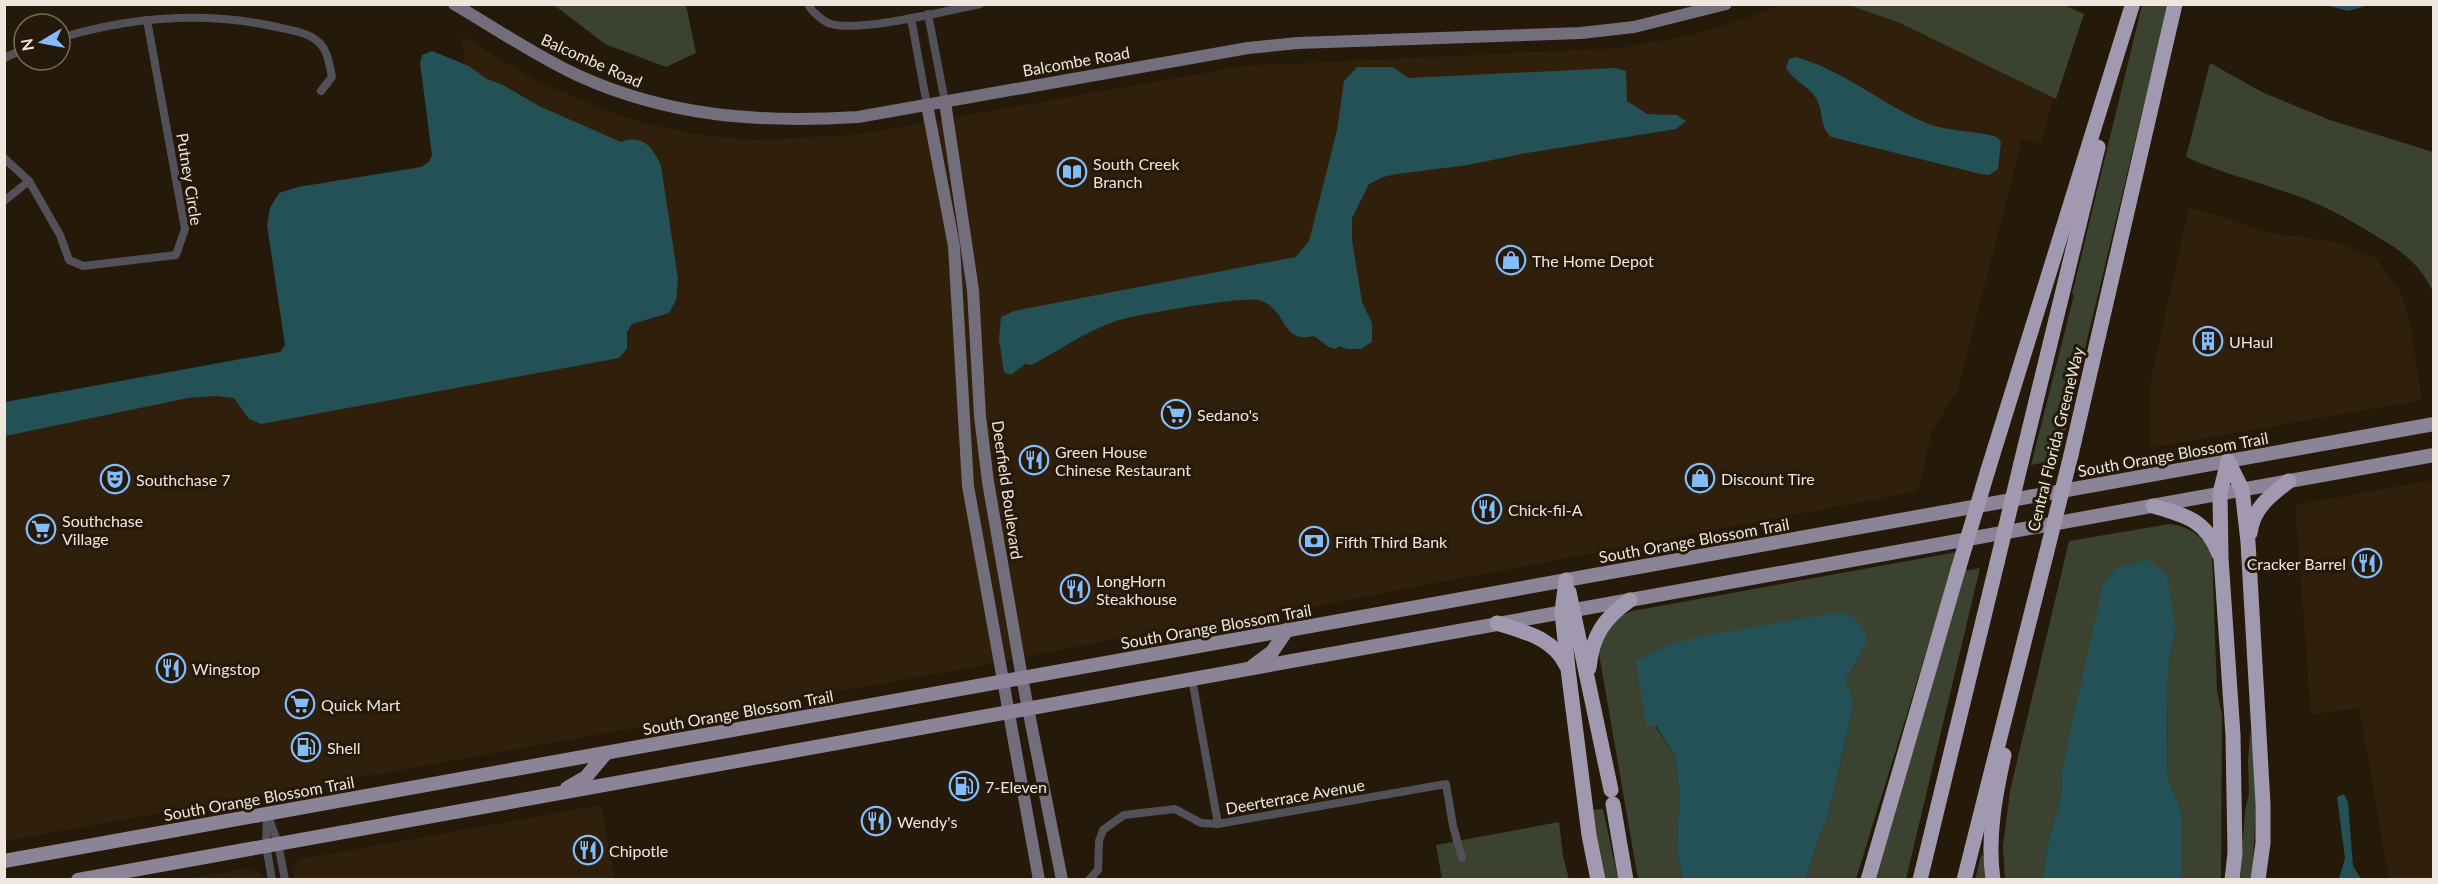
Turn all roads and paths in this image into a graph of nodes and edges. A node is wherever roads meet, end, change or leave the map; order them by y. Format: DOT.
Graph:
graph roads {
  1 [pos="454,4"];
  2 [pos="808,4"];
  3 [pos="980,4"];
  4 [pos="1726,4"];
  5 [pos="2175,4"];
  6 [pos="2132,5"];
  7 [pos="928,14"];
  8 [pos="911,18"];
  9 [pos="147,20"];
  10 [pos="72,34"];
  11 [pos="321,91"];
  12 [pos="945,102"];
  13 [pos="927,105"];
  14 [pos="4,158"];
  15 [pos="29,181"];
  16 [pos="4,201"];
  17 [pos="2433,424"];
  18 [pos="2433,455"];
  19 [pos="2228,460"];
  20 [pos="2289,481"];
  21 [pos="987,482"];
  22 [pos="968,486"];
  23 [pos="2242,489"];
  24 [pos="2220,494"];
  25 [pos="2153,506"];
  26 [pos="2248,542"];
  27 [pos="2046,555"];
  28 [pos="2221,558"];
  29 [pos="1566,580"];
  30 [pos="1630,600"];
  31 [pos="1568,611"];
  32 [pos="1497,623"];
  33 [pos="1287,630"];
  34 [pos="1249,669"];
  35 [pos="1568,669"];
  36 [pos="1022,678"];
  37 [pos="1192,679"];
  38 [pos="1588,680"];
  39 [pos="1003,681"];
  40 [pos="1029,708"];
  41 [pos="1009,712"];
  42 [pos="606,753"];
  43 [pos="557,793"];
  44 [pos="267,814"];
  45 [pos="1218,824"];
  46 [pos="272,844"];
  47 [pos="1462,858"];
  48 [pos="4,861"];
  49 [pos="78,879"];
  50 [pos="273,879"];
  51 [pos="285,879"];
  52 [pos="1039,879"];
  53 [pos="1062,879"];
  54 [pos="1089,879"];
  55 [pos="1598,879"];
  56 [pos="1626,879"];
  57 [pos="1868,879"];
  58 [pos="1920,879"];
  59 [pos="1964,879"];
  60 [pos="1993,879"];
  61 [pos="2232,879"];
  62 [pos="2258,879"];
  1 -- 13 [label="street, Balcombe Road"];
  2 -- 8 [label="street"];
  3 -- 7 [label="street"];
  4 -- 12 [label="street, Balcombe Road"];
  5 -- 27 [label="highway, Central Florida GreeneWay, bridge"];
  6 -- 57 [label="highway, bridge"];
  6 -- 58 [label="highway, Central Florida GreeneWay, bridge"];
  7 -- 8 [label="street"];
  7 -- 12 [label="street"];
  8 -- 13 [label="street"];
  9 -- 10 [label="street"];
  9 -- 11 [label="street"];
  9 -- 15 [label="street, Putney Circle"];
  12 -- 13 [label="street, Balcombe Road"];
  12 -- 21 [label="street, Deerfield Boulevard"];
  13 -- 22 [label="street"];
  14 -- 15 [label="street, Putney Circle"];
  15 -- 16 [label="street"];
  17 -- 19 [label="main road, South Orange Blossom Trail"];
  18 -- 20 [label="main road"];
  19 -- 23 [label="highway"];
  19 -- 24 [label="highway"];
  19 -- 29 [label="main road, South Orange Blossom Trail"];
  20 -- 23 [label="main road"];
  20 -- 26 [label="highway"];
  21 -- 22 [label="street"];
  21 -- 36 [label="street, Deerfield Boulevard"];
  22 -- 39 [label="street"];
  23 -- 24 [label="main road"];
  23 -- 26 [label="highway"];
  24 -- 25 [label="main road"];
  24 -- 28 [label="highway"];
  25 -- 28 [label="highway"];
  25 -- 30 [label="main road"];
  26 -- 62 [label="highway"];
  27 -- 59 [label="highway, Central Florida GreeneWay"];
  27 -- 60 [label="highway"];
  28 -- 61 [label="highway"];
  29 -- 31 [label="highway"];
  29 -- 33 [label="main road, South Orange Blossom Trail"];
  30 -- 31 [label="main road"];
  30 -- 38 [label="highway"];
  31 -- 32 [label="main road"];
  31 -- 35 [label="highway"];
  31 -- 38 [label="highway"];
  32 -- 34 [label="main road"];
  32 -- 35 [label="highway"];
  33 -- 34 [label="main road"];
  33 -- 36 [label="main road, South Orange Blossom Trail"];
  34 -- 37 [label="main road"];
  35 -- 55 [label="highway"];
  36 -- 39 [label="main road, South Orange Blossom Trail"];
  36 -- 40 [label="street, Deerfield Boulevard"];
  37 -- 40 [label="main road"];
  37 -- 45 [label="street"];
  38 -- 56 [label="highway"];
  39 -- 41 [label="street"];
  39 -- 42 [label="main road, South Orange Blossom Trail"];
  40 -- 41 [label="main road"];
  40 -- 53 [label="street, Deerfield Boulevard"];
  41 -- 43 [label="main road"];
  41 -- 52 [label="street"];
  42 -- 43 [label="main road"];
  42 -- 44 [label="main road, South Orange Blossom Trail"];
  43 -- 46 [label="main road"];
  44 -- 46 [label="street"];
  44 -- 48 [label="main road, South Orange Blossom Trail"];
  45 -- 47 [label="street, Deerterrace Avenue"];
  45 -- 54 [label="street, Deerterrace Avenue"];
  46 -- 49 [label="main road"];
  46 -- 50 [label="street"];
  46 -- 51 [label="street"];
}
